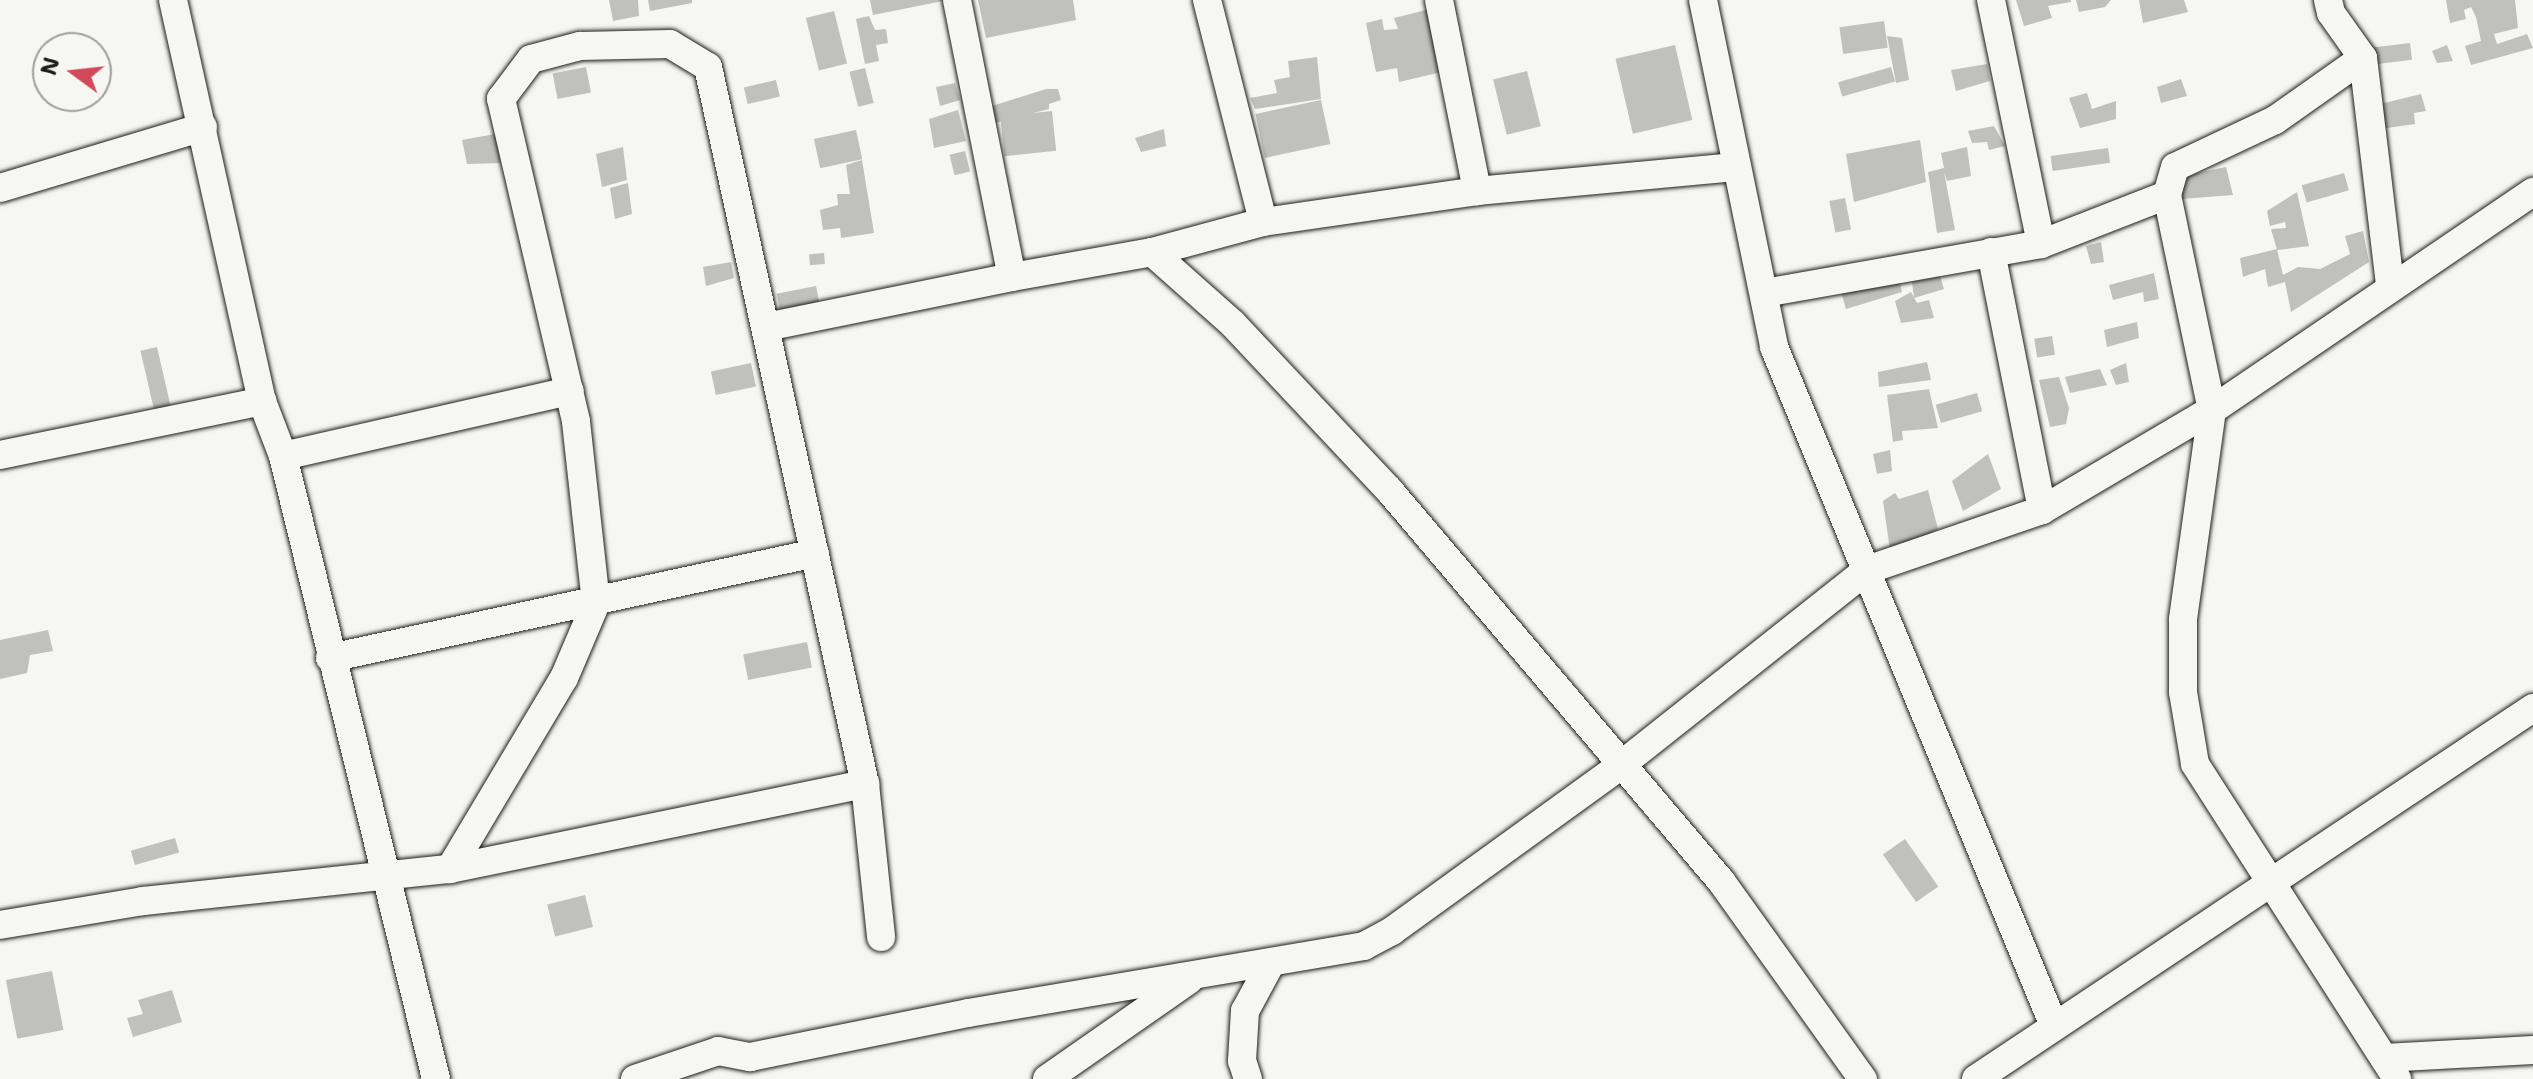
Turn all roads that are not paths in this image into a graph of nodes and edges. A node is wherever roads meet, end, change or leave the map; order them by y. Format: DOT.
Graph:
graph roads {
  1 [pos="173,0"];
  2 [pos="957,0"];
  3 [pos="1207,0"];
  4 [pos="1439,0"];
  5 [pos="1703,0"];
  6 [pos="1991,0"];
  7 [pos="2328,0"];
  8 [pos="2363,58"];
  9 [pos="203,127"];
  10 [pos="1735,167"];
  11 [pos="0,188"];
  12 [pos="1477,191"];
  13 [pos="2533,192"];
  14 [pos="2167,195"];
  15 [pos="1263,222"];
  16 [pos="2041,244"];
  17 [pos="1152,252"];
  18 [pos="1991,252"];
  19 [pos="1012,277"];
  20 [pos="2390,286"];
  21 [pos="1764,293"];
  22 [pos="766,327"];
  23 [pos="570,391"];
  24 [pos="262,401"];
  25 [pos="2212,410"];
  26 [pos="0,455"];
  27 [pos="283,456"];
  28 [pos="2042,510"];
  29 [pos="815,553"];
  30 [pos="1867,570"];
  31 [pos="596,603"];
  32 [pos="330,658"];
  33 [pos="2533,708"];
  34 [pos="1621,765"];
  35 [pos="865,784"];
  36 [pos="450,869"];
  37 [pos="383,877"];
  38 [pos="2272,880"];
  39 [pos="0,925"];
  40 [pos="881,937"];
  41 [pos="1271,963"];
  42 [pos="1200,973"];
  43 [pos="2054,1026"];
  44 [pos="2533,1050"];
  45 [pos="2390,1069"];
  46 [pos="436,1079"];
  47 [pos="635,1079"];
  48 [pos="1047,1079"];
  49 [pos="1248,1079"];
  50 [pos="1863,1079"];
  51 [pos="1976,1079"];
  1 -- 9 [label="street"];
  2 -- 19 [label="street"];
  3 -- 15 [label="street"];
  4 -- 12 [label="street"];
  5 -- 10 [label="street"];
  6 -- 16 [label="street"];
  7 -- 8 [label="street"];
  8 -- 14 [label="street"];
  8 -- 20 [label="street"];
  9 -- 11 [label="street"];
  9 -- 24 [label="street"];
  10 -- 12 [label="street"];
  10 -- 21 [label="street"];
  12 -- 15 [label="street"];
  13 -- 20 [label="street"];
  14 -- 16 [label="street"];
  14 -- 25 [label="street"];
  15 -- 17 [label="street"];
  16 -- 18 [label="street"];
  17 -- 19 [label="street"];
  17 -- 34 [label="street"];
  18 -- 21 [label="street"];
  18 -- 28 [label="street"];
  19 -- 22 [label="street"];
  20 -- 25 [label="street"];
  21 -- 30 [label="street"];
  22 -- 23 [label="street"];
  22 -- 29 [label="street"];
  23 -- 27 [label="street"];
  23 -- 31 [label="street"];
  24 -- 26 [label="street"];
  24 -- 27 [label="street"];
  25 -- 28 [label="street"];
  25 -- 38 [label="street"];
  27 -- 32 [label="street"];
  28 -- 30 [label="street"];
  29 -- 31 [label="street"];
  29 -- 35 [label="street"];
  30 -- 34 [label="street"];
  30 -- 43 [label="street"];
  31 -- 32 [label="street"];
  31 -- 36 [label="street"];
  32 -- 37 [label="street"];
  33 -- 38 [label="street"];
  34 -- 41 [label="street"];
  34 -- 50 [label="street"];
  35 -- 36 [label="street"];
  35 -- 40 [label="street"];
  36 -- 37 [label="street"];
  37 -- 39 [label="street"];
  37 -- 46 [label="street"];
  38 -- 43 [label="street"];
  38 -- 45 [label="street"];
  41 -- 42 [label="street"];
  41 -- 49 [label="street"];
  42 -- 47 [label="street"];
  42 -- 48 [label="street"];
  43 -- 51 [label="street"];
  44 -- 45 [label="street"];
}
